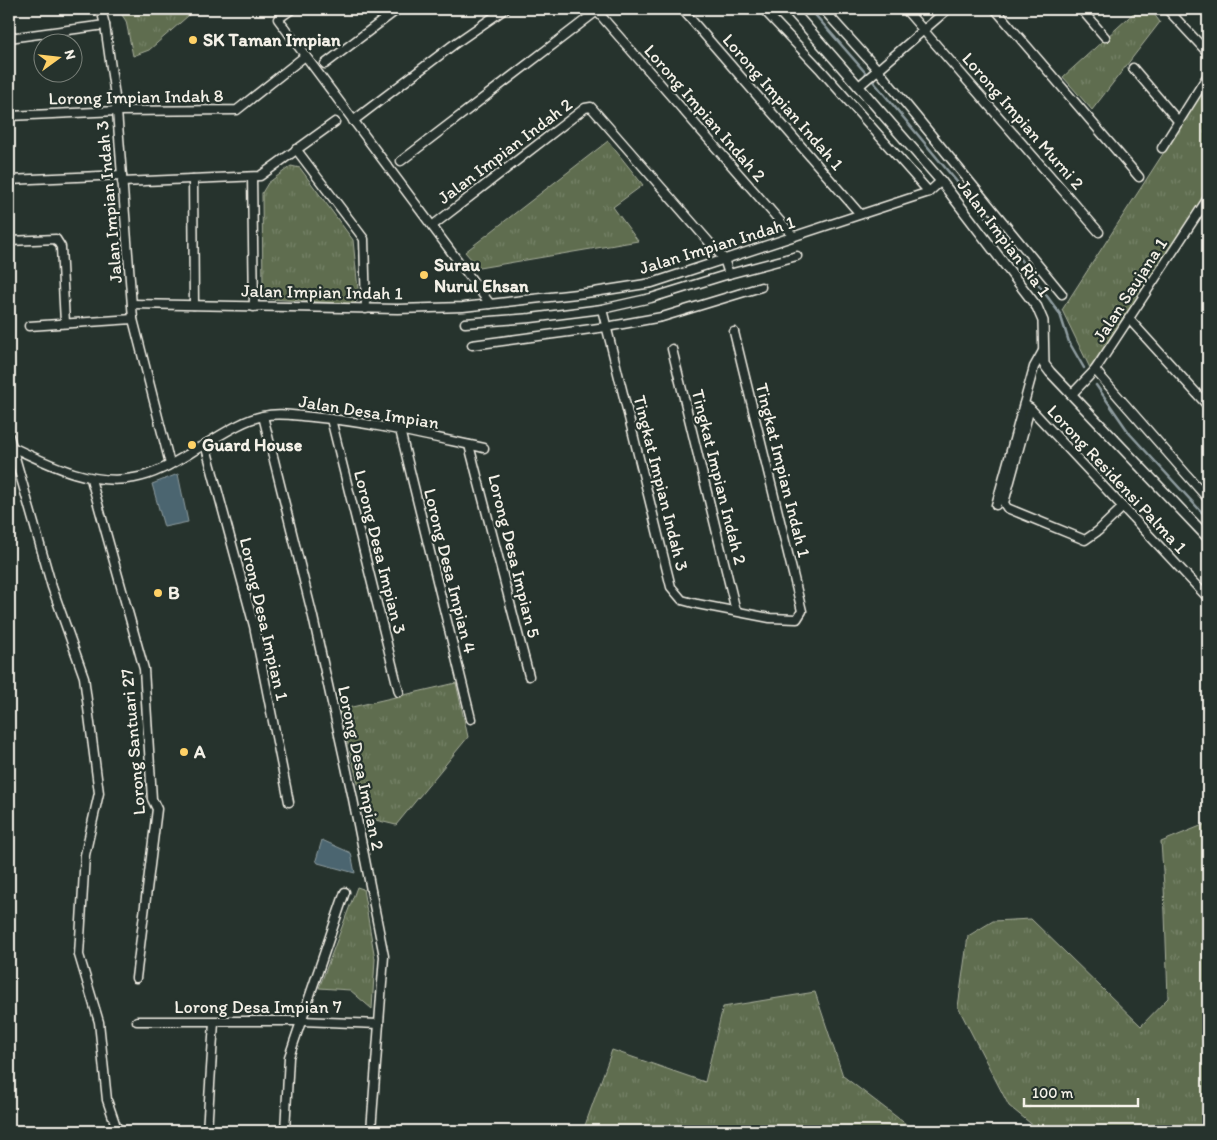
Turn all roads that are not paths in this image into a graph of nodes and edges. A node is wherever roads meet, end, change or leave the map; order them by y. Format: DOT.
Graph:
graph roads {
  1 [pos="101,9"];
  2 [pos="292,9"];
  3 [pos="398,9"];
  4 [pos="505,9"];
  5 [pos="682,9"];
  6 [pos="763,9"];
  7 [pos="791,9"];
  8 [pos="823,9"];
  9 [pos="905,9"];
  10 [pos="948,9"];
  11 [pos="995,9"];
  12 [pos="1081,9"];
  13 [pos="1167,9"];
  14 [pos="596,10"];
  15 [pos="105,25"];
  16 [pos="924,30"];
  17 [pos="1105,37"];
  18 [pos="9,38"];
  19 [pos="305,56"];
  20 [pos="1208,56"];
  21 [pos="324,64"];
  22 [pos="1133,68"];
  23 [pos="875,72"];
  24 [pos="1208,75"];
  25 [pos="862,83"];
  26 [pos="117,111"];
  27 [pos="9,116"];
  28 [pos="353,121"];
  29 [pos="335,122"];
  30 [pos="1179,122"];
  31 [pos="1162,148"];
  32 [pos="296,150"];
  33 [pos="401,161"];
  34 [pos="252,177"];
  35 [pos="1139,177"];
  36 [pos="122,178"];
  37 [pos="193,179"];
  38 [pos="9,180"];
  39 [pos="941,181"];
  40 [pos="929,192"];
  41 [pos="1208,198"];
  42 [pos="860,214"];
  43 [pos="432,226"];
  44 [pos="1100,232"];
  45 [pos="793,236"];
  46 [pos="9,241"];
  47 [pos="797,256"];
  48 [pos="724,259"];
  49 [pos="729,274"];
  50 [pos="760,287"];
  51 [pos="1062,294"];
  52 [pos="132,304"];
  53 [pos="490,304"];
  54 [pos="194,305"];
  55 [pos="254,307"];
  56 [pos="366,309"];
  57 [pos="602,309"];
  58 [pos="133,319"];
  59 [pos="1129,319"];
  60 [pos="65,323"];
  61 [pos="465,323"];
  62 [pos="30,326"];
  63 [pos="606,327"];
  64 [pos="734,332"];
  65 [pos="472,345"];
  66 [pos="672,349"];
  67 [pos="1043,351"];
  68 [pos="1095,370"];
  69 [pos="1072,394"];
  70 [pos="1027,406"];
  71 [pos="1208,406"];
  72 [pos="263,416"];
  73 [pos="331,419"];
  74 [pos="400,430"];
  75 [pos="9,436"];
  76 [pos="205,444"];
  77 [pos="469,445"];
  78 [pos="12,447"];
  79 [pos="484,448"];
  80 [pos="170,464"];
  81 [pos="91,479"];
  82 [pos="1208,499"];
  83 [pos="996,505"];
  84 [pos="1123,507"];
  85 [pos="1208,538"];
  86 [pos="1208,598"];
  87 [pos="736,611"];
  88 [pos="800,616"];
  89 [pos="529,676"];
  90 [pos="399,692"];
  91 [pos="470,719"];
  92 [pos="289,802"];
  93 [pos="345,892"];
  94 [pos="136,978"];
  95 [pos="138,1021"];
  96 [pos="300,1021"];
  97 [pos="214,1022"];
  98 [pos="379,1024"];
  99 [pos="120,1131"];
  100 [pos="207,1131"];
  101 [pos="285,1131"];
  102 [pos="371,1131"];
  1 -- 15 [label="street, Jalan Impian Indah 3"];
  2 -- 19 [label="street"];
  3 -- 21 [label="street"];
  4 -- 28 [label="street"];
  5 -- 42 [label="street, Lorong Impian Indah 1"];
  6 -- 40 [label="street, Jalan Impian Ria 1"];
  7 -- 25 [label="street, Jalan Impian Ria 1"];
  8 -- 23 [label="street"];
  9 -- 16 [label="street, Lorong Impian Murni 2"];
  10 -- 16 [label="street"];
  11 -- 35 [label="street"];
  12 -- 17 [label="street"];
  13 -- 20 [label="street"];
  14 -- 33 [label="street"];
  14 -- 45 [label="street, Lorong Impian Indah 2"];
  15 -- 18 [label="street"];
  15 -- 26 [label="street, Jalan Impian Indah 3"];
  16 -- 23 [label="street"];
  16 -- 44 [label="street, Lorong Impian Murni 2"];
  19 -- 26 [label="street, Lorong Impian Indah 8"];
  19 -- 28 [label="street"];
  22 -- 30 [label="street"];
  23 -- 25 [label="street"];
  23 -- 51 [label="street"];
  24 -- 30 [label="street"];
  25 -- 39 [label="street, Jalan Impian Ria 1"];
  26 -- 27 [label="street, Lorong Impian Indah 8"];
  26 -- 36 [label="street, Jalan Impian Indah 3"];
  28 -- 43 [label="street"];
  29 -- 32 [label="street"];
  30 -- 31 [label="street"];
  32 -- 34 [label="street"];
  32 -- 56 [label="street"];
  34 -- 37 [label="street"];
  34 -- 55 [label="street"];
  36 -- 37 [label="street"];
  36 -- 38 [label="street"];
  36 -- 52 [label="street, Jalan Impian Indah 3"];
  37 -- 54 [label="street"];
  39 -- 40 [label="street, Jalan Impian Indah 1"];
  39 -- 67 [label="street, Jalan Impian Ria 1"];
  40 -- 42 [label="street, Jalan Impian Indah 1"];
  41 -- 59 [label="street, Jalan Saujana 1"];
  42 -- 45 [label="street, Jalan Impian Indah 1"];
  43 -- 48 [label="street, Jalan Impian Indah 2"];
  43 -- 53 [label="street"];
  45 -- 48 [label="street, Jalan Impian Indah 1"];
  46 -- 60 [label="street"];
  47 -- 49 [label="street, Jalan Impian Indah 1"];
  48 -- 49 [label="street, Jalan Impian Indah 2"];
  48 -- 53 [label="street, Jalan Impian Indah 1"];
  49 -- 57 [label="street, Jalan Impian Indah 1"];
  50 -- 63 [label="street"];
  52 -- 54 [label="street, Jalan Impian Indah 1"];
  52 -- 58 [label="street, Jalan Impian Indah 3"];
  53 -- 56 [label="street, Jalan Impian Indah 1"];
  54 -- 55 [label="street, Jalan Impian Indah 1"];
  55 -- 56 [label="street, Jalan Impian Indah 1"];
  57 -- 61 [label="street, Jalan Impian Indah 1"];
  57 -- 63 [label="street, Tingkat Impian Indah 3"];
  58 -- 60 [label="street"];
  58 -- 80 [label="street, Jalan Impian Indah 3"];
  59 -- 68 [label="street, Jalan Saujana 1"];
  59 -- 71 [label="street"];
  60 -- 62 [label="street"];
  63 -- 65 [label="street"];
  63 -- 87 [label="street, Tingkat Impian Indah 3"];
  64 -- 88 [label="street, Tingkat Impian Indah 1"];
  66 -- 87 [label="street, Tingkat Impian Indah 2"];
  67 -- 69 [label="street, Jalan Impian Ria 1"];
  67 -- 70 [label="street"];
  68 -- 69 [label="street, Jalan Saujana 1"];
  68 -- 82 [label="street"];
  69 -- 85 [label="street, Jalan Impian Ria 1"];
  70 -- 83 [label="street"];
  70 -- 84 [label="street, Lorong Residensi Palma 1"];
  70 -- 84 [label="street"];
  72 -- 73 [label="street, Jalan Desa Impian"];
  72 -- 76 [label="street, Jalan Desa Impian"];
  72 -- 98 [label="street, Lorong Desa Impian 2"];
  73 -- 74 [label="street, Jalan Desa Impian"];
  73 -- 90 [label="street, Lorong Desa Impian 3"];
  74 -- 77 [label="street, Jalan Desa Impian"];
  74 -- 91 [label="street, Lorong Desa Impian 4"];
  75 -- 78 [label="street"];
  76 -- 80 [label="street, Jalan Desa Impian"];
  76 -- 92 [label="street, Lorong Desa Impian 1"];
  77 -- 79 [label="street, Jalan Desa Impian"];
  77 -- 89 [label="street, Lorong Desa Impian 5"];
  78 -- 81 [label="street"];
  78 -- 99 [label="street"];
  80 -- 81 [label="street, Jalan Desa Impian"];
  81 -- 94 [label="street, Lorong Santuari 27"];
  84 -- 86 [label="street, Lorong Residensi Palma 1"];
  87 -- 88 [label="street, Tingkat Impian Indah 3"];
  93 -- 96 [label="street"];
  95 -- 97 [label="street, Lorong Desa Impian 7"];
  96 -- 97 [label="street, Lorong Desa Impian 7"];
  96 -- 98 [label="street, Lorong Desa Impian 7"];
  96 -- 101 [label="street"];
  97 -- 100 [label="street"];
  98 -- 102 [label="street, Lorong Desa Impian 2"];
}
